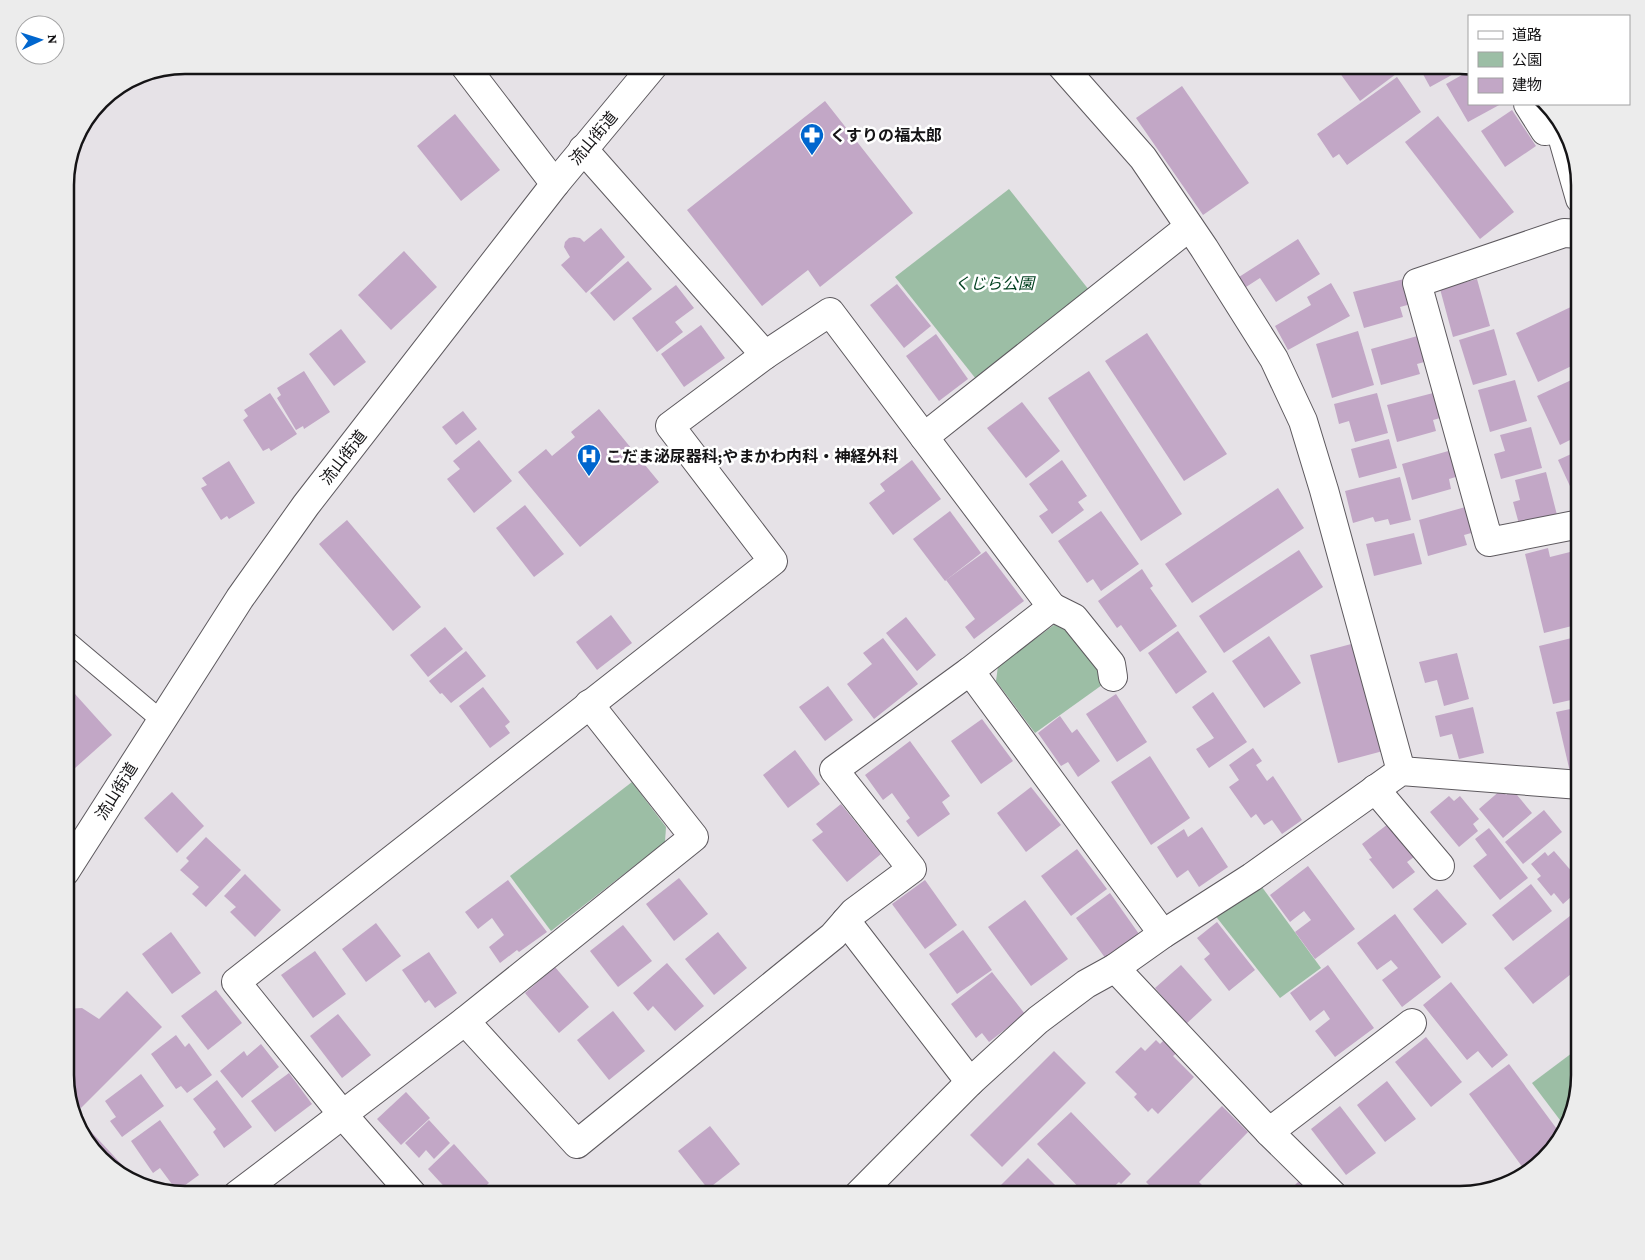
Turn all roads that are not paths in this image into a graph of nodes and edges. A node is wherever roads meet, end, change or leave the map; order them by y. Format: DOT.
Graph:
graph roads {
  1 [pos="471,74"];
  2 [pos="646,74"];
  3 [pos="1069,74"];
  4 [pos="1529,105"];
  5 [pos="1556,129"];
  6 [pos="583,149"];
  7 [pos="555,184"];
  8 [pos="1190,227"];
  9 [pos="1571,233"];
  10 [pos="765,355"];
  11 [pos="924,437"];
  12 [pos="1571,526"];
  13 [pos="1052,606"];
  14 [pos="74,647"];
  15 [pos="970,670"];
  16 [pos="1113,677"];
  17 [pos="589,704"];
  18 [pos="161,720"];
  19 [pos="1400,771"];
  20 [pos="1571,783"];
  21 [pos="1376,789"];
  22 [pos="74,858"];
  23 [pos="1440,866"];
  24 [pos="846,922"];
  25 [pos="1163,934"];
  26 [pos="1115,968"];
  27 [pos="465,1021"];
  28 [pos="1412,1023"];
  29 [pos="970,1082"];
  30 [pos="343,1115"];
  31 [pos="1269,1132"];
  32 [pos="249,1186"];
  33 [pos="405,1186"];
  34 [pos="867,1186"];
  35 [pos="1324,1186"];
  1 -- 7 [label="street"];
  2 -- 6 [label="street, 流山街道"];
  3 -- 8 [label="street"];
  4 -- 5 [label="street"];
  6 -- 7 [label="street, 流山街道"];
  6 -- 10 [label="street"];
  7 -- 18 [label="street, 流山街道"];
  8 -- 11 [label="street"];
  8 -- 19 [label="street"];
  9 -- 12 [label="street"];
  10 -- 11 [label="street"];
  10 -- 17 [label="street"];
  11 -- 13 [label="street"];
  13 -- 15 [label="street"];
  13 -- 16 [label="street"];
  14 -- 18 [label="lane"];
  15 -- 24 [label="street"];
  15 -- 25 [label="street"];
  17 -- 27 [label="street"];
  17 -- 30 [label="street"];
  18 -- 22 [label="street, 流山街道"];
  19 -- 20 [label="street"];
  19 -- 21 [label="street"];
  21 -- 23 [label="street"];
  21 -- 25 [label="street"];
  24 -- 27 [label="street"];
  24 -- 29 [label="street"];
  25 -- 26 [label="street"];
  26 -- 29 [label="street"];
  26 -- 31 [label="street"];
  27 -- 30 [label="street"];
  28 -- 31 [label="street"];
  29 -- 34 [label="street"];
  30 -- 32 [label="street"];
  30 -- 33 [label="street"];
  31 -- 35 [label="street"];
}
